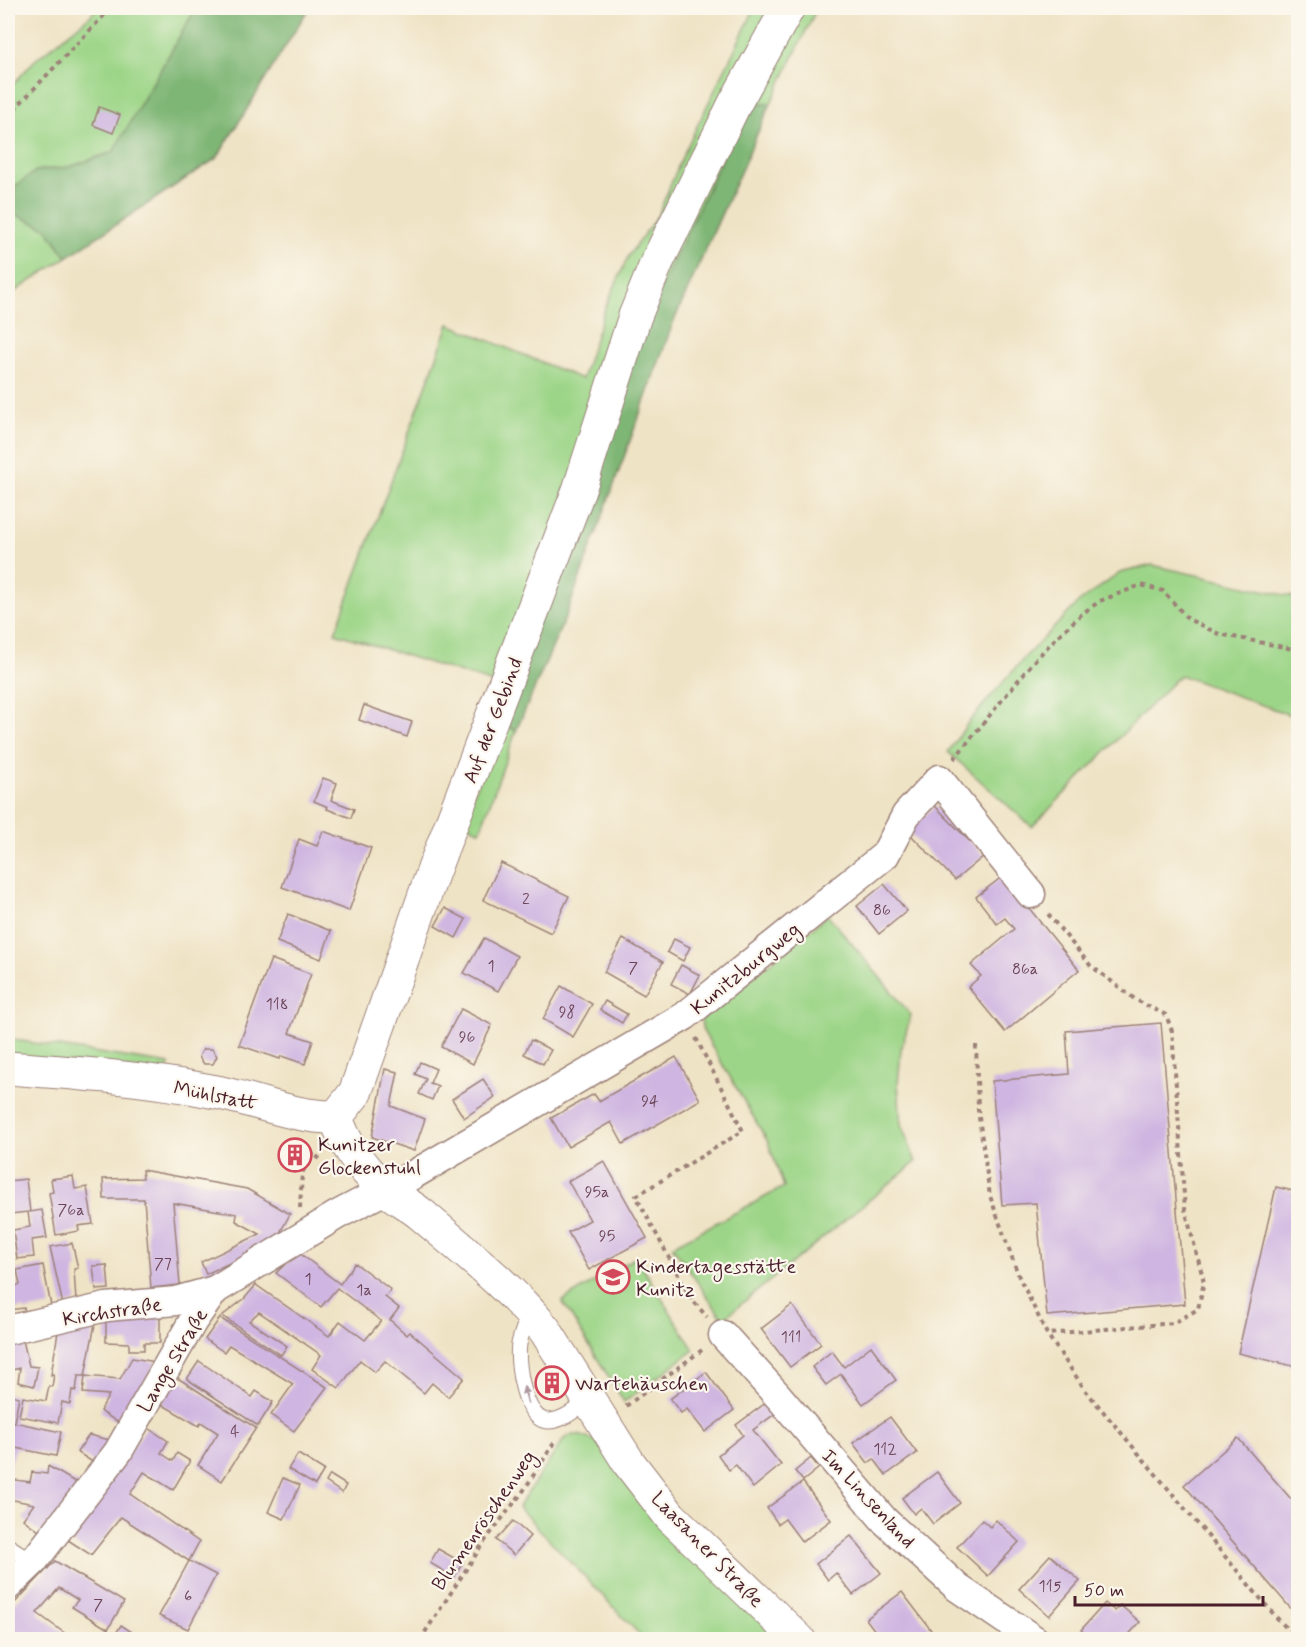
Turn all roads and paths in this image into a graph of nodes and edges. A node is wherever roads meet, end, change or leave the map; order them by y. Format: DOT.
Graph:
graph roads {
  1 [pos="111,8"];
  2 [pos="788,8"];
  3 [pos="8,117"];
  4 [pos="1299,650"];
  5 [pos="939,778"];
  6 [pos="1031,894"];
  7 [pos="685,1016"];
  8 [pos="976,1045"];
  9 [pos="8,1068"];
  10 [pos="336,1117"];
  11 [pos="314,1152"];
  12 [pos="385,1189"];
  13 [pos="300,1239"];
  14 [pos="215,1290"];
  15 [pos="529,1311"];
  16 [pos="8,1330"];
  17 [pos="1047,1334"];
  18 [pos="723,1335"];
  19 [pos="589,1400"];
  20 [pos="624,1407"];
  21 [pos="561,1419"];
  22 [pos="8,1546"];
  23 [pos="33,1562"];
  24 [pos="8,1586"];
  25 [pos="421,1637"];
  26 [pos="429,1640"];
  27 [pos="799,1640"];
  28 [pos="1035,1640"];
  29 [pos="1298,1640"];
  1 -- 3 [label="path"];
  2 -- 10 [label="street, Auf der Gebind"];
  4 -- 5 [label="path"];
  5 -- 6 [label="street"];
  5 -- 7 [label="street, Kunitzburgweg"];
  6 -- 17 [label="path"];
  7 -- 12 [label="street, Kunitzburgweg"];
  7 -- 18 [label="path"];
  8 -- 17 [label="path"];
  9 -- 10 [label="street, Mühlstatt"];
  10 -- 12 [label="street"];
  11 -- 13 [label="path"];
  12 -- 13 [label="street, Lange Straße"];
  12 -- 15 [label="street, Laasaner Straße"];
  13 -- 14 [label="street, Lange Straße"];
  14 -- 16 [label="street, Kirchstraße"];
  14 -- 23 [label="street, Lange Straße"];
  15 -- 19 [label="street, Laasaner Straße"];
  21 -- 15 [label="lane, one-way"];
  17 -- 29 [label="path"];
  18 -- 20 [label="path"];
  18 -- 28 [label="street, Im Linsenland"];
  19 -- 21 [label="lane"];
  19 -- 27 [label="street, Laasaner Straße"];
  21 -- 25 [label="path, Blumenröschenweg"];
  22 -- 23 [label="lane"];
  23 -- 24 [label="street, Lange Straße"];
  25 -- 26 [label="path, Blumenröschenweg"];
}
